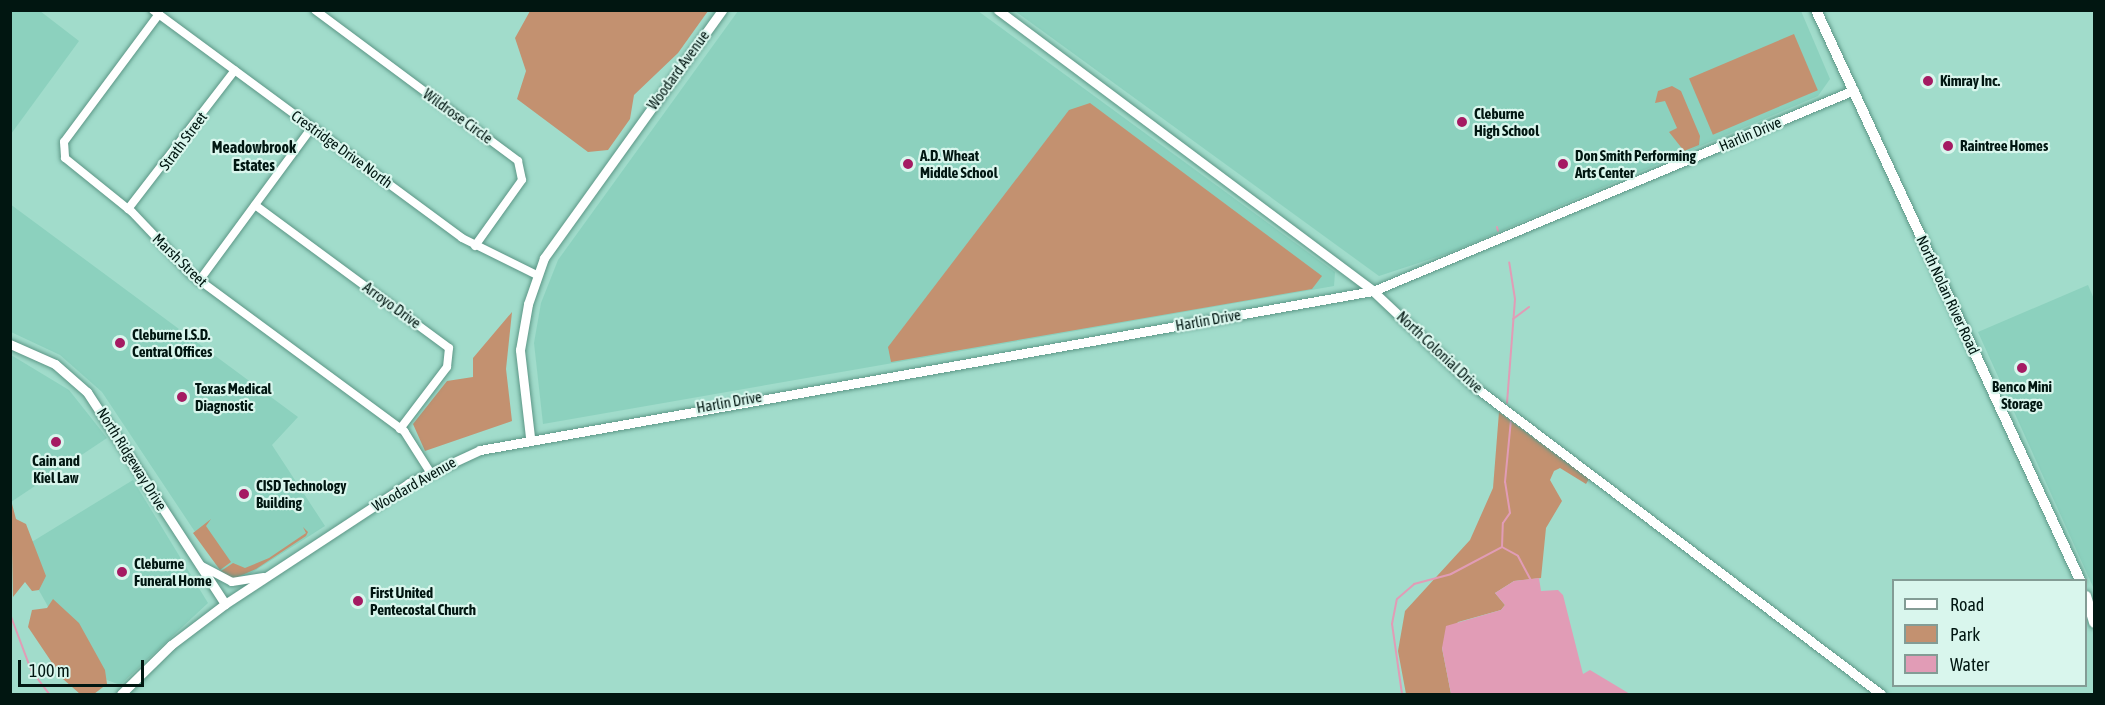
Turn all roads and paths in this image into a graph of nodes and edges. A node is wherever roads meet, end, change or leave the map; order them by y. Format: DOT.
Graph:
graph roads {
  1 [pos="315,10"];
  2 [pos="722,10"];
  3 [pos="998,10"];
  4 [pos="1816,10"];
  5 [pos="156,12"];
  6 [pos="235,70"];
  7 [pos="1854,90"];
  8 [pos="312,127"];
  9 [pos="255,205"];
  10 [pos="128,209"];
  11 [pos="475,246"];
  12 [pos="537,275"];
  13 [pos="199,281"];
  14 [pos="1373,291"];
  15 [pos="10,344"];
  16 [pos="400,429"];
  17 [pos="530,437"];
  18 [pos="430,472"];
  19 [pos="198,564"];
  20 [pos="265,577"];
  21 [pos="2080,579"];
  22 [pos="2087,602"];
  23 [pos="225,604"];
  24 [pos="2094,622"];
  25 [pos="121,694"];
  26 [pos="1881,694"];
  1 -- 11 [label="street, Wildrose Circle"];
  2 -- 12 [label="street, Woodard Avenue"];
  3 -- 14 [label="street, North Colonial Drive"];
  4 -- 7 [label="main road, North Nolan River Road"];
  5 -- 6 [label="street, Crestridge Drive North"];
  5 -- 10 [label="street, Marsh Street"];
  6 -- 8 [label="street, Crestridge Drive North"];
  6 -- 10 [label="street, Strath Street"];
  7 -- 14 [label="street, Harlin Drive"];
  7 -- 21 [label="main road, North Nolan River Road"];
  8 -- 9 [label="street"];
  8 -- 11 [label="street, Crestridge Drive North"];
  9 -- 13 [label="street"];
  9 -- 16 [label="street, Arroyo Drive"];
  10 -- 13 [label="street, Marsh Street"];
  11 -- 12 [label="street, Crestridge Drive North"];
  12 -- 17 [label="street, Woodard Avenue"];
  13 -- 16 [label="street, Marsh Street"];
  14 -- 17 [label="street, Harlin Drive"];
  14 -- 26 [label="street, North Colonial Drive"];
  15 -- 19 [label="street, North Ridgeway Drive"];
  16 -- 18 [label="street, Marsh Street"];
  17 -- 18 [label="street, Woodard Avenue"];
  18 -- 20 [label="street, Woodard Avenue"];
  19 -- 20 [label="street"];
  19 -- 23 [label="street, North Ridgeway Drive"];
  20 -- 23 [label="street, Woodard Avenue"];
  22 -- 24 [label="main road"];
  23 -- 25 [label="street, Woodard Avenue"];
}
